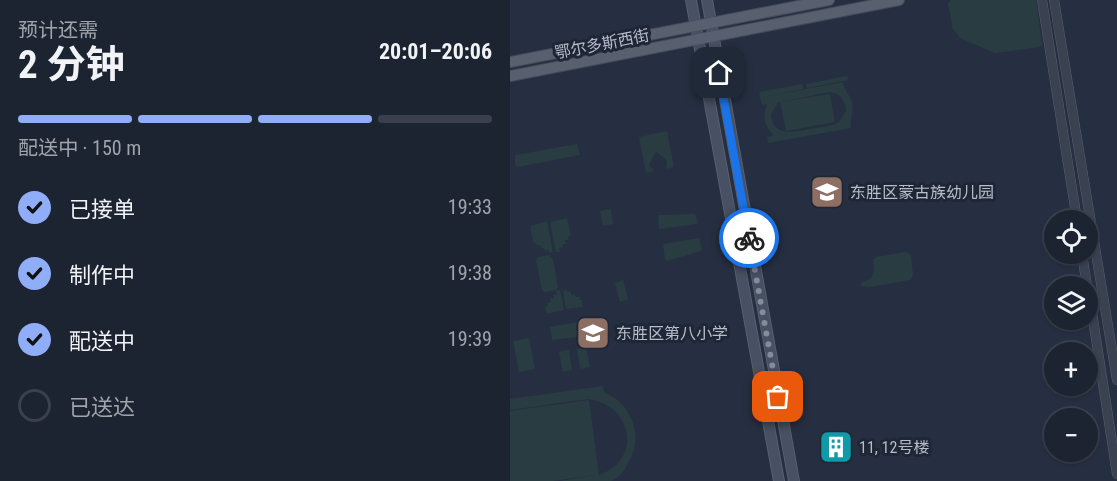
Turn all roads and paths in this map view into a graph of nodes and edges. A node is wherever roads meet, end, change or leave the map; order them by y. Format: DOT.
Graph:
graph roads {
  1 [pos="691,0"];
  2 [pos="707,0"];
  3 [pos="829,0"];
  4 [pos="899,0"];
  5 [pos="1042,0"];
  6 [pos="1054,0"];
  7 [pos="711,23"];
  8 [pos="696,26"];
  9 [pos="712,38"];
  10 [pos="699,40"];
  11 [pos="510,62"];
  12 [pos="510,76"];
  13 [pos="1075,210"];
  14 [pos="1094,330"];
  15 [pos="1117,380"];
  16 [pos="1117,474"];
  17 [pos="779,481"];
  18 [pos="794,481"];
  1 -- 8 [label="main road"];
  2 -- 7 [label="main road"];
  3 -- 7 [label="main road, 鄂尔多斯西街"];
  4 -- 9 [label="main road, 鄂尔多斯西街"];
  5 -- 13 [label="street"];
  6 -- 15 [label="street"];
  7 -- 8 [label="main road, 鄂尔多斯西街"];
  7 -- 9 [label="main road"];
  8 -- 10 [label="main road"];
  8 -- 11 [label="main road, 鄂尔多斯西街"];
  9 -- 10 [label="main road, 鄂尔多斯西街"];
  9 -- 18 [label="main road"];
  10 -- 12 [label="main road, 鄂尔多斯西街"];
  10 -- 17 [label="main road"];
  14 -- 16 [label="street"];
}
